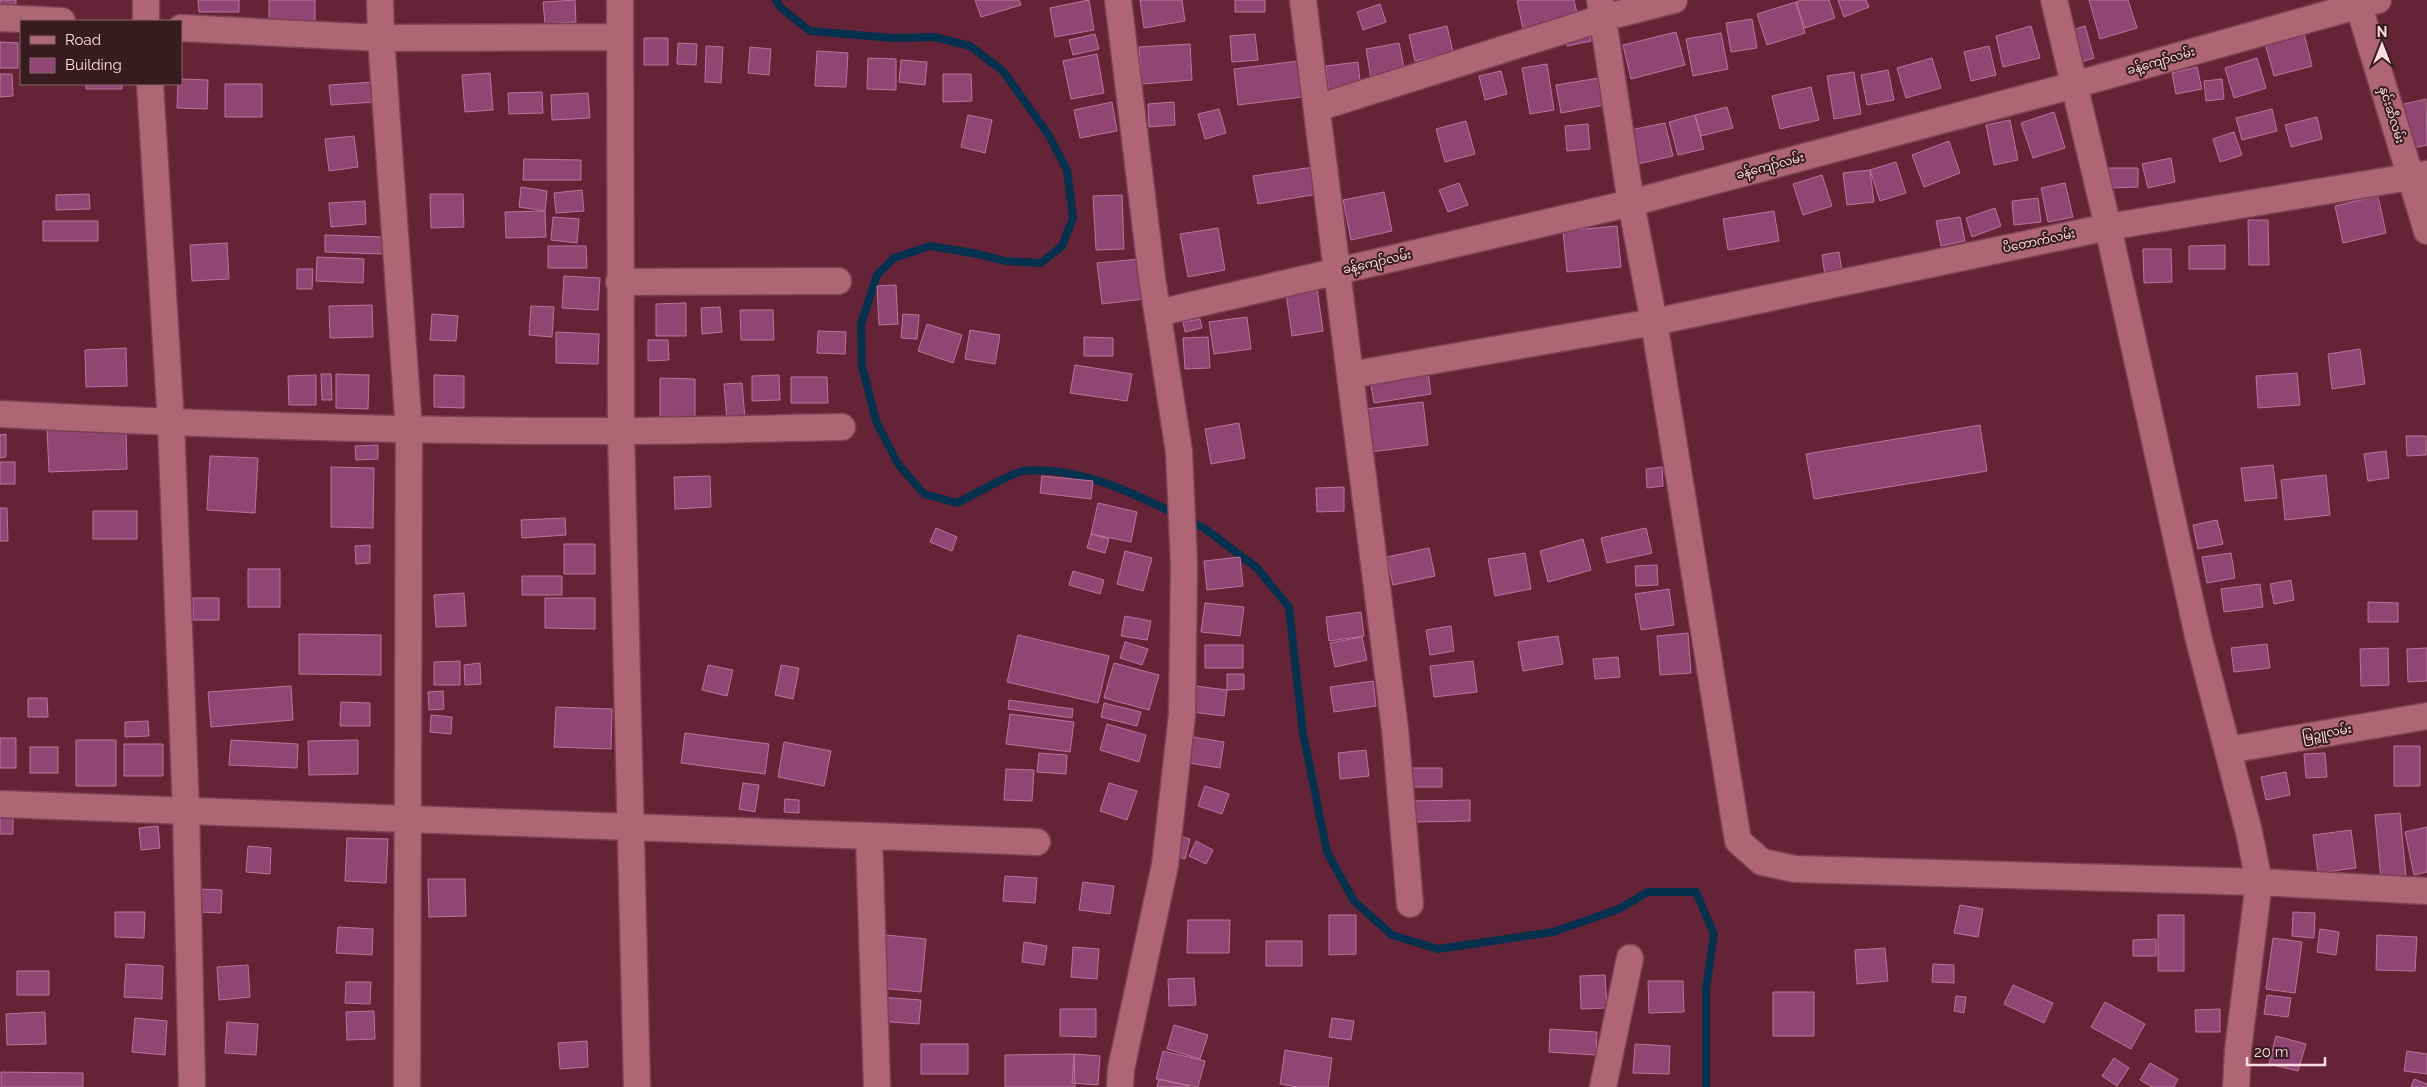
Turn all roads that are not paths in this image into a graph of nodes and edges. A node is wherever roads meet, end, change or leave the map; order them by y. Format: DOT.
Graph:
graph roads {
  1 [pos="146,0"];
  2 [pos="380,0"];
  3 [pos="620,0"];
  4 [pos="1118,0"];
  5 [pos="1303,0"];
  6 [pos="1674,0"];
  7 [pos="2054,0"];
  8 [pos="2364,2"];
  9 [pos="1601,9"];
  10 [pos="0,18"];
  11 [pos="41,20"];
  12 [pos="146,20"];
  13 [pos="182,28"];
  14 [pos="620,37"];
  15 [pos="381,38"];
  16 [pos="150,85"];
  17 [pos="2074,85"];
  18 [pos="1318,108"];
  19 [pos="2419,176"];
  20 [pos="1631,203"];
  21 [pos="2108,227"];
  22 [pos="2427,231"];
  23 [pos="1338,271"];
  24 [pos="838,281"];
  25 [pos="619,282"];
  26 [pos="1158,313"];
  27 [pos="1654,322"];
  28 [pos="1350,375"];
  29 [pos="0,414"];
  30 [pos="171,423"];
  31 [pos="842,427"];
  32 [pos="409,430"];
  33 [pos="621,431"];
  34 [pos="2427,716"];
  35 [pos="2228,750"];
  36 [pos="0,804"];
  37 [pos="186,811"];
  38 [pos="407,820"];
  39 [pos="631,828"];
  40 [pos="869,836"];
  41 [pos="1037,842"];
  42 [pos="2259,882"];
  43 [pos="2427,891"];
  44 [pos="1410,904"];
  45 [pos="1630,958"];
  46 [pos="192,1087"];
  47 [pos="407,1087"];
  48 [pos="637,1087"];
  49 [pos="877,1087"];
  50 [pos="1120,1087"];
  51 [pos="1603,1087"];
  52 [pos="2236,1087"];
  1 -- 12 [label="street"];
  2 -- 15 [label="street"];
  3 -- 14 [label="street"];
  4 -- 26 [label="street"];
  5 -- 18 [label="street"];
  6 -- 9 [label="street"];
  7 -- 17 [label="street"];
  8 -- 17 [label="street, ခန့်ကျော်လမ်း"];
  8 -- 19 [label="street, နှင်းဆီလမ်း"];
  9 -- 18 [label="street"];
  9 -- 20 [label="street"];
  10 -- 11 [label="street"];
  13 -- 15 [label="street"];
  14 -- 15 [label="street"];
  14 -- 25 [label="street"];
  15 -- 32 [label="street"];
  16 -- 30 [label="street"];
  17 -- 20 [label="street, ခန့်ကျော်လမ်း"];
  17 -- 21 [label="street"];
  18 -- 23 [label="street"];
  19 -- 21 [label="street, ပိတောက်လမ်း"];
  19 -- 22 [label="street, နှင်းဆီလမ်း"];
  20 -- 23 [label="street, ခန့်ကျော်လမ်း"];
  20 -- 27 [label="street"];
  21 -- 27 [label="street, ပိတောက်လမ်း"];
  21 -- 35 [label="street"];
  23 -- 26 [label="street, ခန့်ကျော်လမ်း"];
  23 -- 28 [label="street"];
  24 -- 25 [label="street"];
  25 -- 33 [label="street"];
  26 -- 50 [label="street"];
  27 -- 28 [label="street, ပိတောက်လမ်း"];
  27 -- 42 [label="street"];
  28 -- 44 [label="street"];
  29 -- 30 [label="street"];
  30 -- 32 [label="street"];
  30 -- 37 [label="street"];
  31 -- 33 [label="street"];
  32 -- 33 [label="street"];
  32 -- 38 [label="street"];
  33 -- 39 [label="street"];
  34 -- 35 [label="street, မြဉ္ဇူလမ်း"];
  35 -- 42 [label="street"];
  36 -- 37 [label="street"];
  37 -- 38 [label="street"];
  37 -- 46 [label="street"];
  38 -- 39 [label="street"];
  38 -- 47 [label="street"];
  39 -- 40 [label="street"];
  39 -- 48 [label="street"];
  40 -- 41 [label="street"];
  40 -- 49 [label="street"];
  42 -- 43 [label="street"];
  42 -- 52 [label="street"];
  45 -- 51 [label="street"];
}
